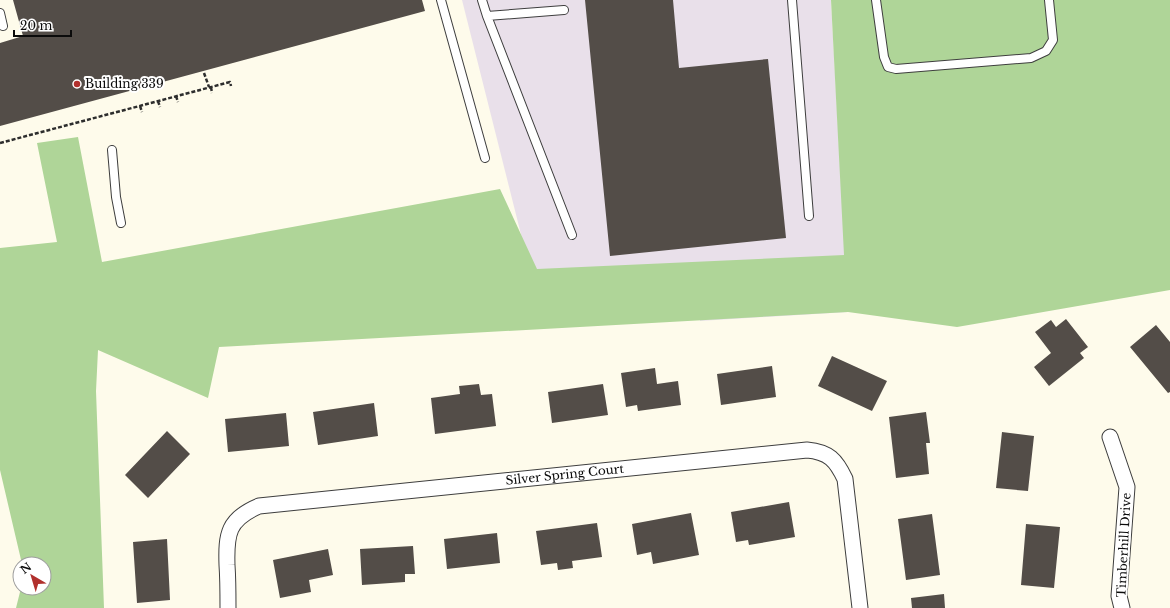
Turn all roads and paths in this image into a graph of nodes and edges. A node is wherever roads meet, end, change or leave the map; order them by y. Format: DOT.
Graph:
graph roads {
  1 [pos="441,0"];
  2 [pos="482,0"];
  3 [pos="792,0"];
  4 [pos="876,0"];
  5 [pos="880,0"];
  6 [pos="1049,0"];
  7 [pos="564,10"];
  8 [pos="0,13"];
  9 [pos="487,16"];
  10 [pos="3,26"];
  11 [pos="204,73"];
  12 [pos="231,86"];
  13 [pos="210,87"];
  14 [pos="212,93"];
  15 [pos="176,96"];
  16 [pos="158,101"];
  17 [pos="178,102"];
  18 [pos="140,106"];
  19 [pos="160,107"];
  20 [pos="142,112"];
  21 [pos="0,143"];
  22 [pos="112,150"];
  23 [pos="484,158"];
  24 [pos="809,216"];
  25 [pos="121,223"];
  26 [pos="572,235"];
  27 [pos="1110,437"];
  28 [pos="228,608"];
  29 [pos="860,608"];
  30 [pos="1122,608"];
  1 -- 23 [label="lane"];
  2 -- 9 [label="lane"];
  3 -- 24 [label="lane"];
  4 -- 5 [label="lane"];
  4 -- 6 [label="lane"];
  7 -- 9 [label="lane"];
  8 -- 10 [label="lane"];
  9 -- 26 [label="lane"];
  11 -- 13 [label="path"];
  12 -- 13 [label="path"];
  13 -- 14 [label="path"];
  13 -- 15 [label="path"];
  15 -- 16 [label="path"];
  15 -- 17 [label="path"];
  16 -- 18 [label="path"];
  16 -- 19 [label="path"];
  18 -- 20 [label="path"];
  18 -- 21 [label="path"];
  22 -- 25 [label="lane"];
  27 -- 30 [label="street, Timberhill Drive"];
  28 -- 29 [label="street, Silver Spring Court"];
}
